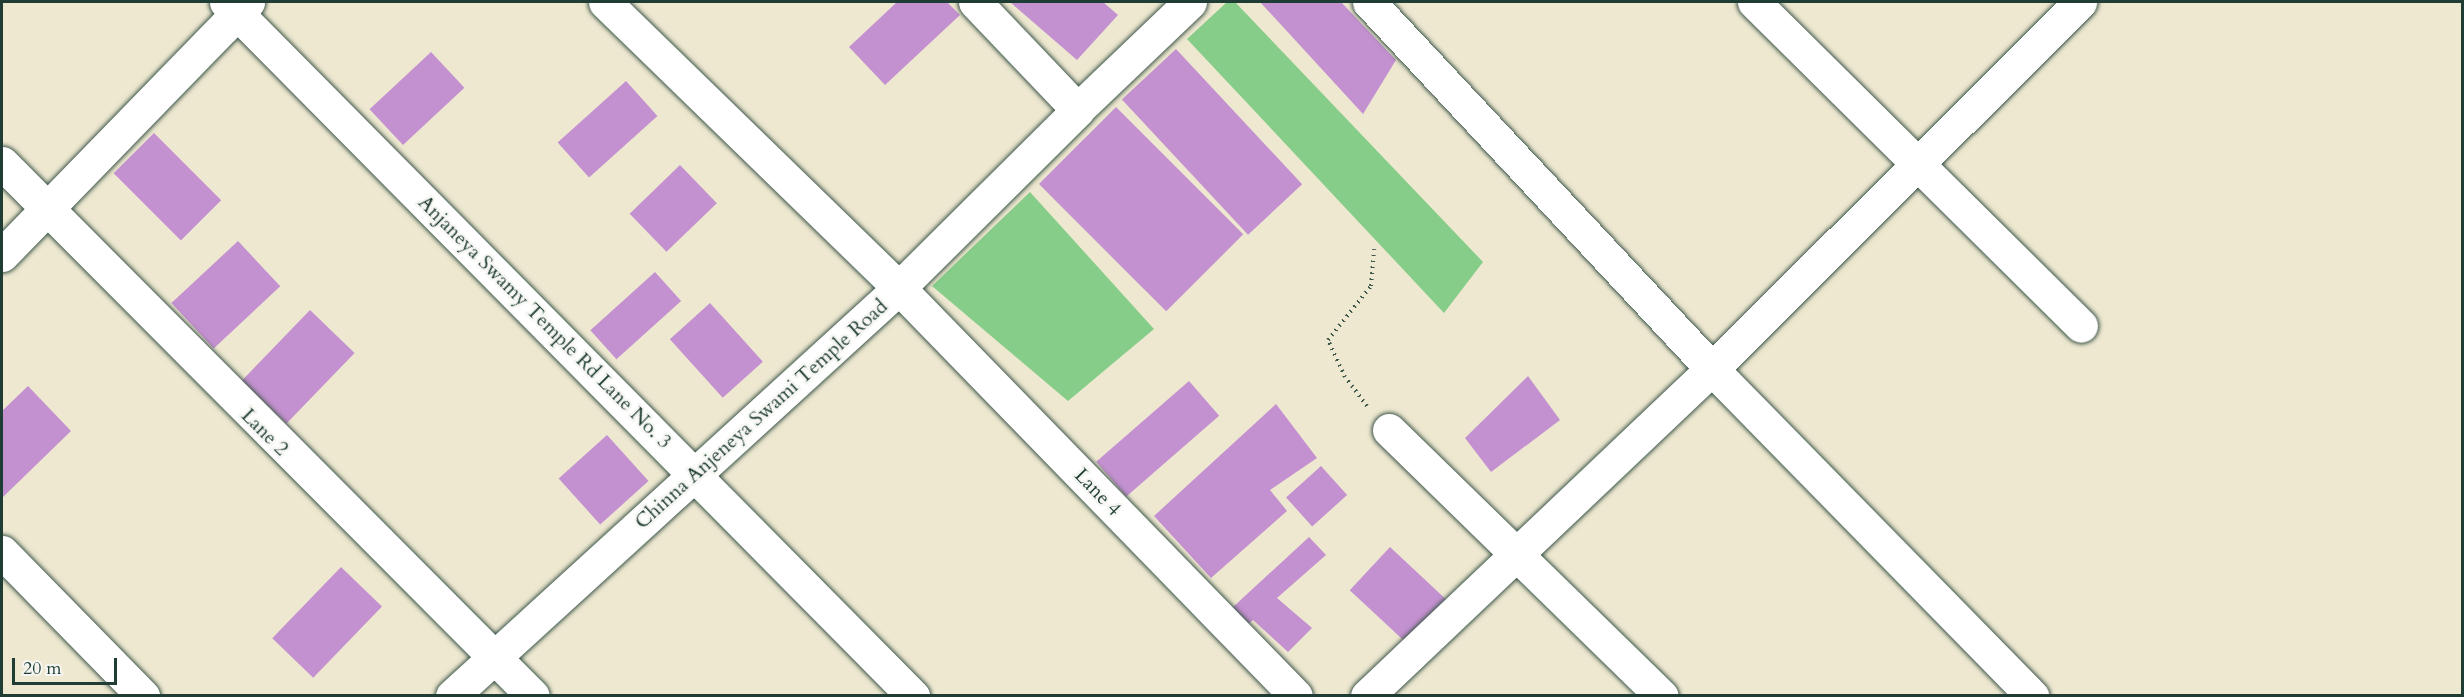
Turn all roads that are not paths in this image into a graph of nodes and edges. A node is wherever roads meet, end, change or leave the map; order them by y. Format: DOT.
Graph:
graph roads {
  1 [pos="605,2"];
  2 [pos="975,2"];
  3 [pos="1190,2"];
  4 [pos="1369,2"];
  5 [pos="1754,2"];
  6 [pos="2080,2"];
  7 [pos="237,6"];
  8 [pos="1075,112"];
  9 [pos="2,163"];
  10 [pos="1920,164"];
  11 [pos="49,212"];
  12 [pos="2,255"];
  13 [pos="899,288"];
  14 [pos="2081,327"];
  15 [pos="1712,369"];
  16 [pos="1381,422"];
  17 [pos="696,474"];
  18 [pos="2,552"];
  19 [pos="1517,555"];
  20 [pos="495,656"];
  21 [pos="143,696"];
  22 [pos="452,696"];
  23 [pos="533,696"];
  24 [pos="913,696"];
  25 [pos="1296,696"];
  26 [pos="1367,696"];
  27 [pos="1662,696"];
  28 [pos="2032,696"];
  1 -- 13 [label="street, Chinna Anjeneya Swami Temple Road"];
  2 -- 8 [label="street"];
  3 -- 8 [label="street"];
  4 -- 15 [label="street"];
  5 -- 10 [label="street"];
  6 -- 10 [label="street"];
  7 -- 11 [label="street"];
  7 -- 17 [label="street, Anjaneya Swamy Temple Rd Lane No. 3"];
  8 -- 13 [label="street"];
  9 -- 11 [label="street, Lane 2"];
  10 -- 14 [label="street"];
  10 -- 15 [label="street"];
  11 -- 12 [label="street"];
  11 -- 20 [label="street, Lane 2"];
  13 -- 17 [label="street, Chinna Anjeneya Swami Temple Road"];
  13 -- 25 [label="street, Lane 4"];
  15 -- 19 [label="street"];
  15 -- 28 [label="street"];
  16 -- 19 [label="street"];
  17 -- 20 [label="street, Chinna Anjeneya Swami Temple Road"];
  17 -- 24 [label="street, Anjaneya Swamy Temple Rd Lane No. 3"];
  18 -- 21 [label="street"];
  19 -- 26 [label="street"];
  19 -- 27 [label="street"];
  20 -- 22 [label="street, Chinna Anjeneya Swami Temple Road"];
  20 -- 23 [label="street, Lane 2"];
}
